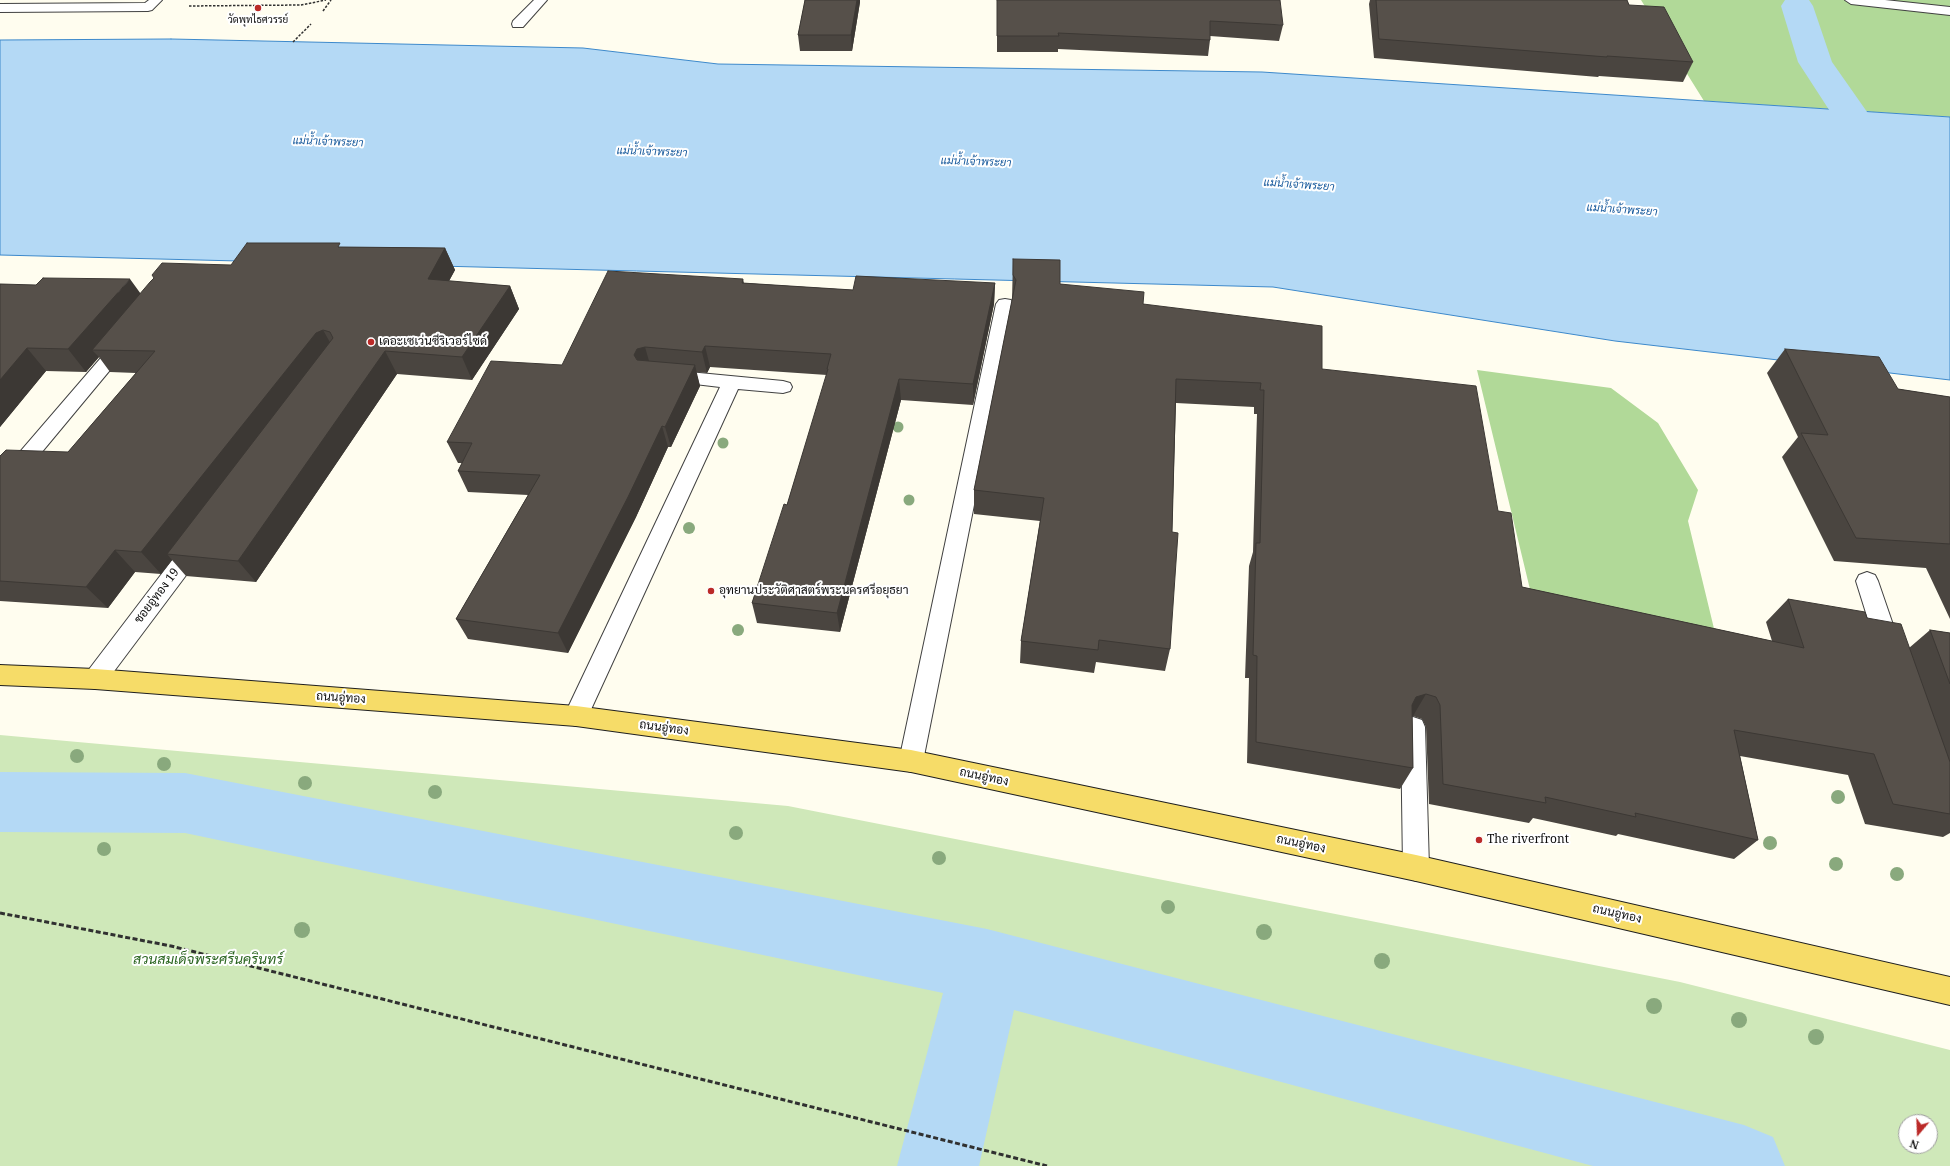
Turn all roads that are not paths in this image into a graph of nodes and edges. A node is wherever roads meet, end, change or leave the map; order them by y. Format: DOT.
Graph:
graph roads {
  1 [pos="540,0"];
  2 [pos="1852,0"];
  3 [pos="152,4"];
  4 [pos="0,8"];
  5 [pos="1950,11"];
  6 [pos="518,24"];
  7 [pos="1005,304"];
  8 [pos="134,331"];
  9 [pos="651,375"];
  10 [pos="731,383"];
  11 [pos="783,386"];
  12 [pos="0,489"];
  13 [pos="210,526"];
  14 [pos="1867,581"];
  15 [pos="1897,669"];
  16 [pos="0,674"];
  17 [pos="95,679"];
  18 [pos="576,716"];
  19 [pos="1413,727"];
  20 [pos="911,762"];
  21 [pos="1416,868"];
  22 [pos="1950,991"];
  1 -- 6 [label="street"];
  2 -- 5 [label="street"];
  3 -- 4 [label="street"];
  7 -- 20 [label="street"];
  8 -- 12 [label="street"];
  9 -- 10 [label="street"];
  10 -- 11 [label="street"];
  10 -- 18 [label="street"];
  13 -- 17 [label="street, ซอยอู่ทอง 19"];
  14 -- 15 [label="street"];
  16 -- 17 [label="main road, ถนนอู่ทอง"];
  17 -- 18 [label="main road, ถนนอู่ทอง"];
  18 -- 20 [label="main road, ถนนอู่ทอง"];
  19 -- 21 [label="street"];
  20 -- 21 [label="main road, ถนนอู่ทอง"];
  21 -- 22 [label="main road, ถนนอู่ทอง"];
}
